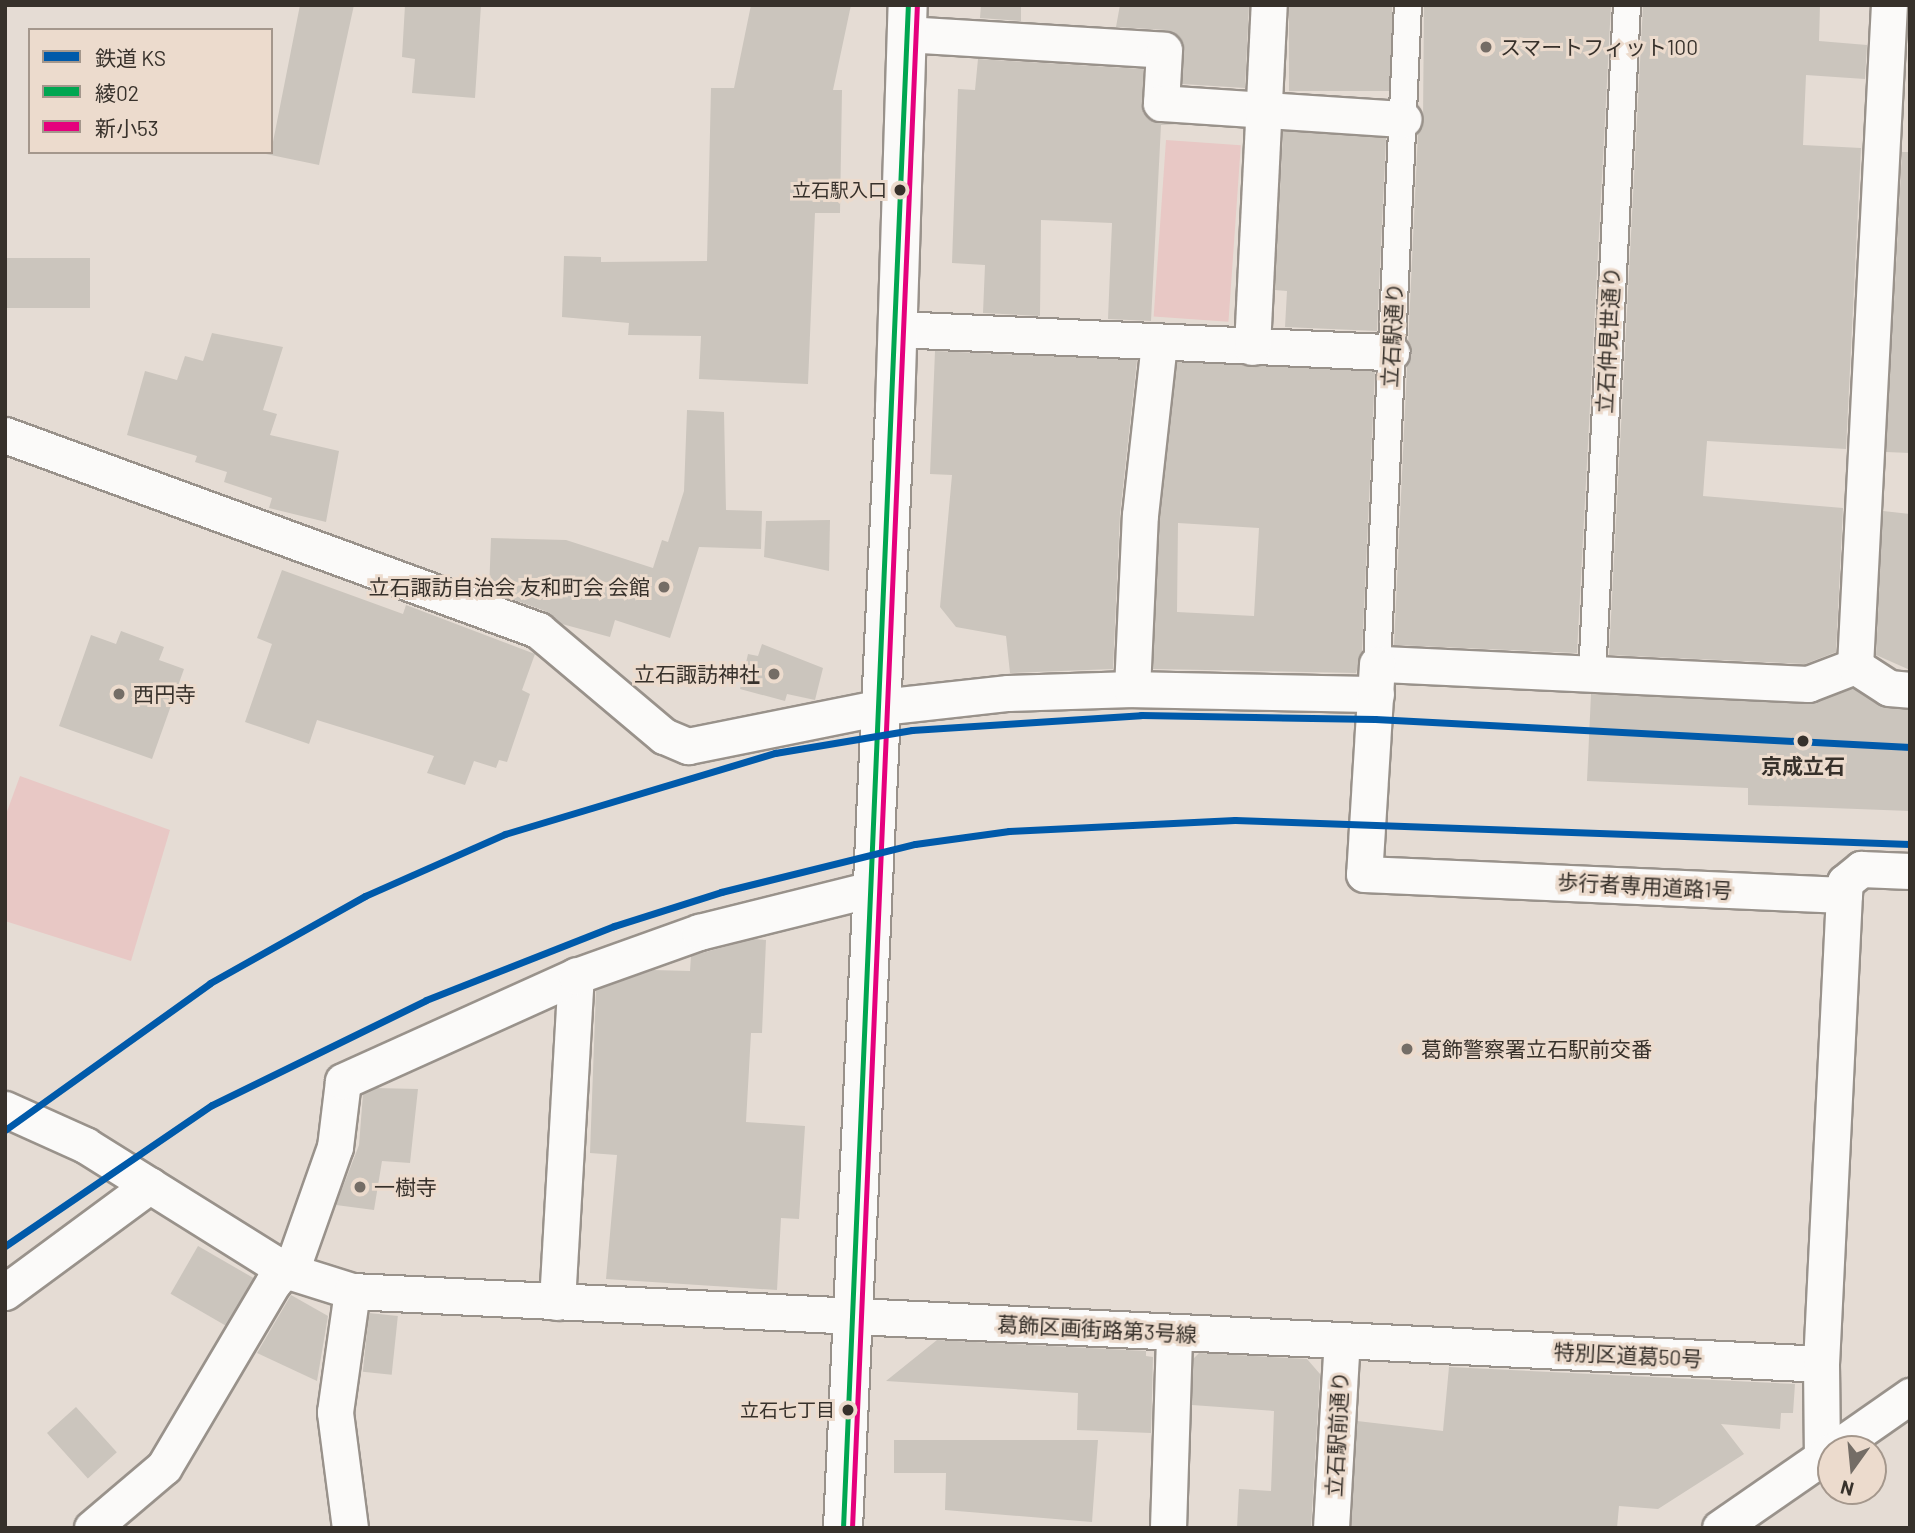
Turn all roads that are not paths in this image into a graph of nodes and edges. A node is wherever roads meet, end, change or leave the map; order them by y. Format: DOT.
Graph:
graph roads {
  1 [pos="1269,5"];
  2 [pos="1408,5"];
  3 [pos="1627,5"];
  4 [pos="1889,5"];
  5 [pos="907,20"];
  6 [pos="1264,110"];
  7 [pos="1403,119"];
  8 [pos="897,328"];
  9 [pos="1158,343"];
  10 [pos="1252,347"];
  11 [pos="1391,352"];
  12 [pos="6,438"];
  13 [pos="1856,666"];
  14 [pos="1592,675"];
  15 [pos="1376,679"];
  16 [pos="1132,689"];
  17 [pos="1910,690"];
  18 [pos="881,707"];
  19 [pos="1910,871"];
  20 [pos="872,889"];
  21 [pos="1844,895"];
  22 [pos="576,976"];
  23 [pos="5,1110"];
  24 [pos="150,1185"];
  25 [pos="285,1270"];
  26 [pos="352,1291"];
  27 [pos="5,1292"];
  28 [pos="557,1302"];
  29 [pos="852,1316"];
  30 [pos="1174,1333"];
  31 [pos="1342,1340"];
  32 [pos="1821,1364"];
  33 [pos="1910,1396"];
  34 [pos="1827,1435"];
  35 [pos="1854,1435"];
  36 [pos="1817,1460"];
  37 [pos="92,1528"];
  38 [pos="350,1528"];
  39 [pos="843,1528"];
  40 [pos="1168,1528"];
  41 [pos="1331,1528"];
  42 [pos="1720,1528"];
  1 -- 6 [label="street"];
  2 -- 7 [label="street, 立石駅通り"];
  3 -- 14 [label="street, 立石仲見世通り"];
  4 -- 13 [label="street"];
  5 -- 6 [label="street"];
  5 -- 8 [label="street"];
  6 -- 7 [label="street"];
  6 -- 10 [label="street"];
  7 -- 11 [label="street, 立石駅通り"];
  8 -- 9 [label="street"];
  8 -- 18 [label="street"];
  9 -- 10 [label="street"];
  9 -- 16 [label="street"];
  10 -- 11 [label="street"];
  11 -- 15 [label="street, 立石駅通り"];
  12 -- 18 [label="street"];
  13 -- 14 [label="street"];
  13 -- 17 [label="street"];
  14 -- 15 [label="street"];
  15 -- 16 [label="street"];
  15 -- 21 [label="street, 歩行者専用道路1号"];
  16 -- 18 [label="street"];
  18 -- 20 [label="street"];
  19 -- 21 [label="street"];
  20 -- 22 [label="street"];
  20 -- 29 [label="street"];
  21 -- 32 [label="street"];
  22 -- 25 [label="street"];
  22 -- 28 [label="street"];
  23 -- 24 [label="street, 葛飾区画街路第3号線"];
  24 -- 25 [label="street, 葛飾区画街路第3号線"];
  24 -- 27 [label="street"];
  25 -- 26 [label="street, 葛飾区画街路第3号線"];
  25 -- 37 [label="street"];
  26 -- 28 [label="street, 葛飾区画街路第3号線"];
  26 -- 38 [label="street"];
  28 -- 29 [label="street, 葛飾区画街路第3号線"];
  29 -- 30 [label="street, 葛飾区画街路第3号線"];
  29 -- 39 [label="street"];
  30 -- 31 [label="street, 葛飾区画街路第3号線"];
  30 -- 40 [label="street"];
  31 -- 32 [label="street, 特別区道葛50号"];
  31 -- 41 [label="street, 立石駅前通り"];
  32 -- 34 [label="street"];
  33 -- 35 [label="street"];
  36 -- 42 [label="street"];
}
